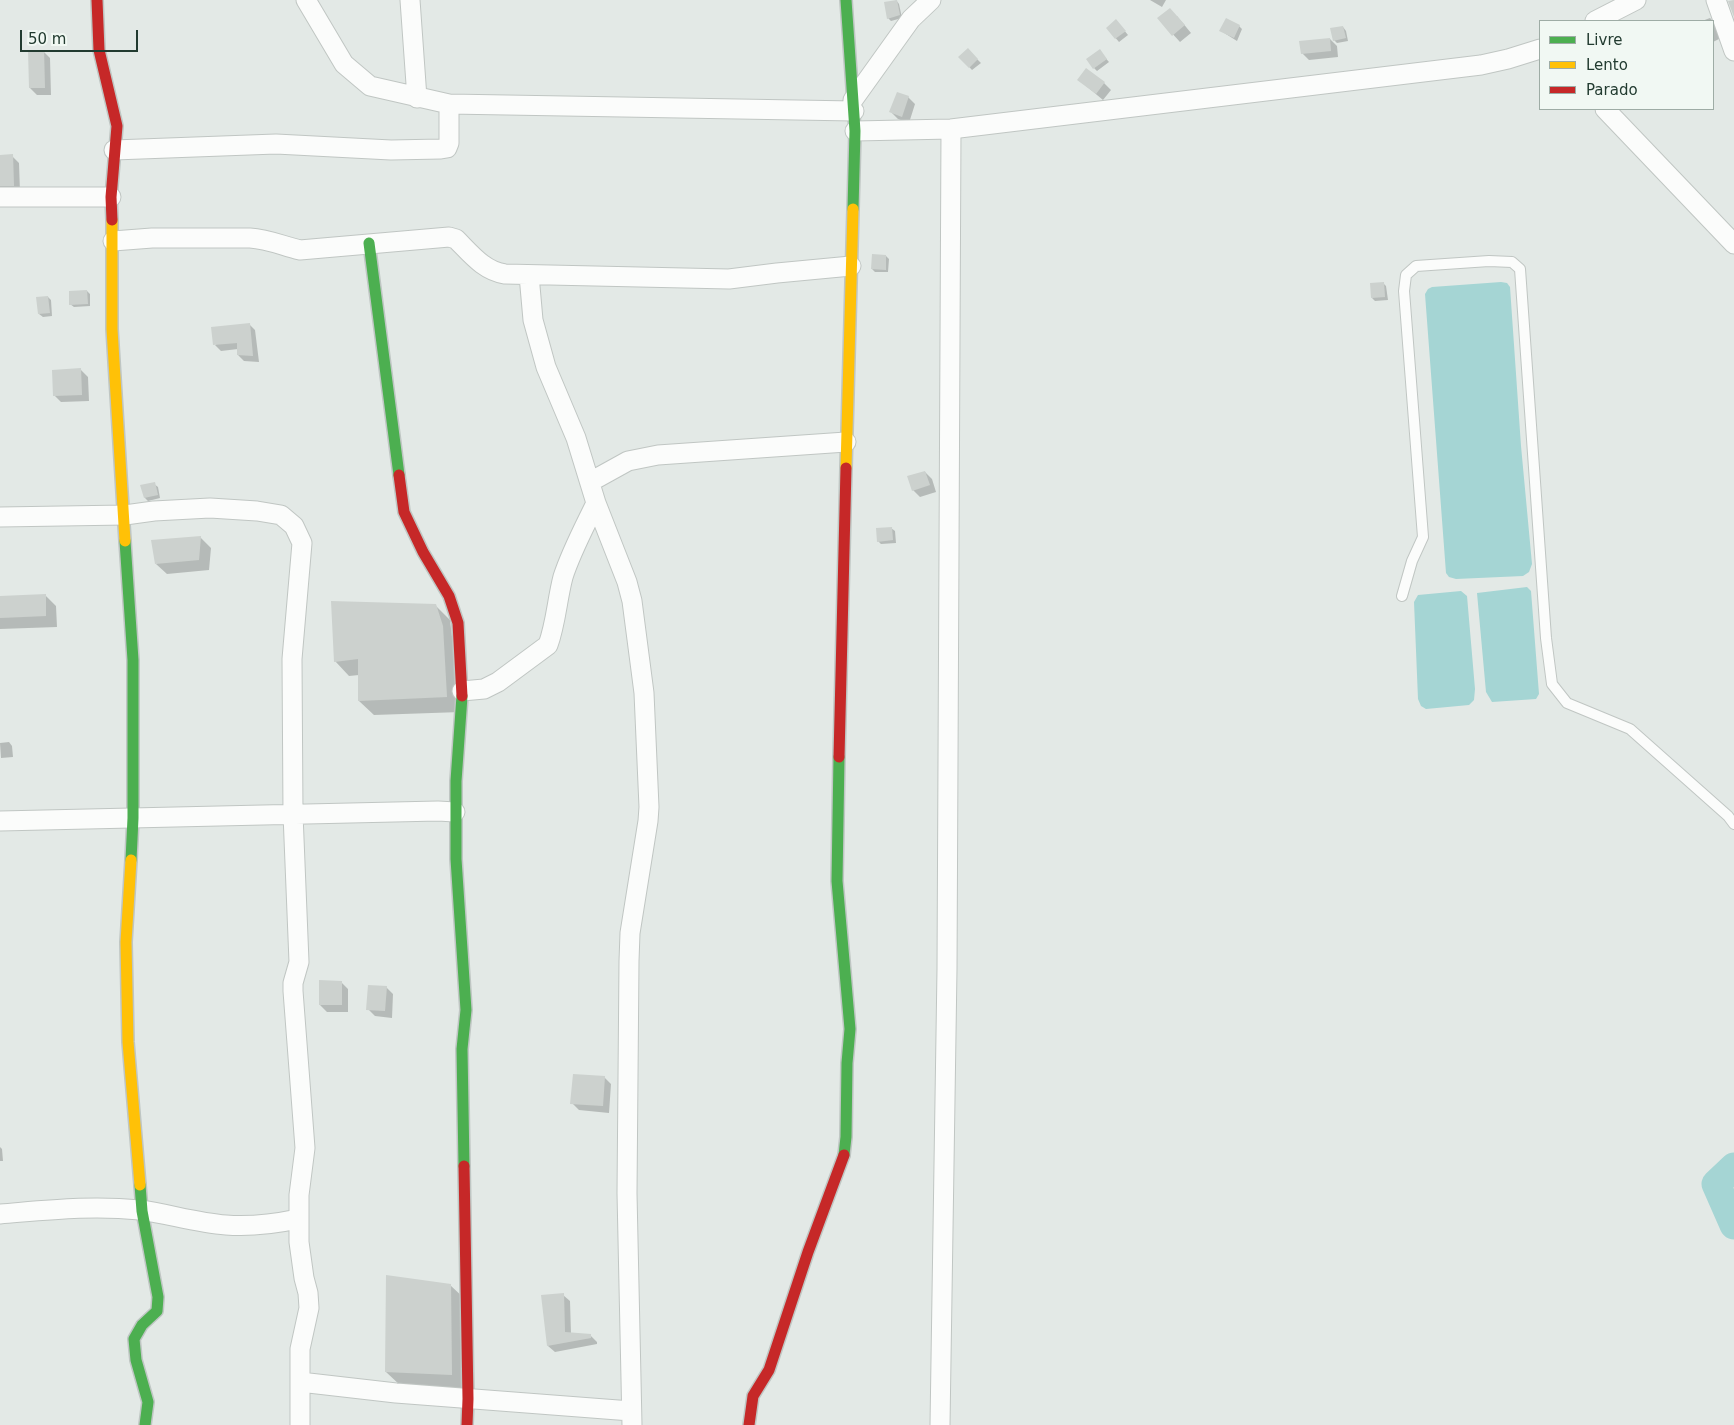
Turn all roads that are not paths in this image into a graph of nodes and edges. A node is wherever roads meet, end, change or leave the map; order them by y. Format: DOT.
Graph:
graph roads {
  1 [pos="97,0"];
  2 [pos="306,0"];
  3 [pos="410,0"];
  4 [pos="846,0"];
  5 [pos="931,0"];
  6 [pos="1636,0"];
  7 [pos="1716,0"];
  8 [pos="1597,20"];
  9 [pos="1539,49"];
  10 [pos="1734,51"];
  11 [pos="417,98"];
  12 [pos="449,104"];
  13 [pos="853,106"];
  14 [pos="1606,110"];
  15 [pos="951,129"];
  16 [pos="855,131"];
  17 [pos="114,150"];
  18 [pos="0,197"];
  19 [pos="111,197"];
  20 [pos="113,241"];
  21 [pos="369,243"];
  22 [pos="1734,244"];
  23 [pos="851,266"];
  24 [pos="530,275"];
  25 [pos="846,442"];
  26 [pos="590,482"];
  27 [pos="596,504"];
  28 [pos="125,515"];
  29 [pos="0,517"];
  30 [pos="1402,596"];
  31 [pos="462,691"];
  32 [pos="456,812"];
  33 [pos="293,814"];
  34 [pos="133,818"];
  35 [pos="0,821"];
  36 [pos="1734,824"];
  37 [pos="142,1211"];
  38 [pos="0,1214"];
  39 [pos="298,1219"];
  40 [pos="300,1382"];
  41 [pos="468,1399"];
  42 [pos="632,1418"];
  43 [pos="145,1425"];
  44 [pos="300,1425"];
  45 [pos="467,1425"];
  46 [pos="749,1425"];
  47 [pos="940,1425"];
  1 -- 17 [label="street"];
  2 -- 11 [label="street"];
  3 -- 11 [label="street"];
  4 -- 13 [label="street"];
  5 -- 13 [label="street"];
  6 -- 8 [label="street"];
  7 -- 10 [label="street"];
  9 -- 15 [label="street"];
  11 -- 12 [label="street"];
  12 -- 13 [label="street"];
  12 -- 17 [label="street"];
  13 -- 16 [label="street"];
  14 -- 22 [label="street"];
  15 -- 16 [label="street"];
  15 -- 47 [label="street"];
  16 -- 23 [label="street"];
  17 -- 19 [label="street"];
  18 -- 19 [label="street"];
  19 -- 20 [label="street"];
  20 -- 21 [label="street"];
  20 -- 28 [label="street"];
  21 -- 24 [label="street"];
  21 -- 31 [label="street"];
  23 -- 24 [label="street"];
  23 -- 25 [label="street"];
  24 -- 26 [label="street"];
  25 -- 26 [label="street"];
  25 -- 46 [label="street"];
  26 -- 27 [label="street"];
  27 -- 31 [label="street"];
  27 -- 42 [label="street"];
  28 -- 29 [label="street"];
  28 -- 33 [label="street"];
  28 -- 34 [label="street"];
  30 -- 36 [label="lane"];
  31 -- 32 [label="street"];
  32 -- 33 [label="street"];
  32 -- 41 [label="street"];
  33 -- 34 [label="street"];
  33 -- 39 [label="street"];
  34 -- 35 [label="street"];
  34 -- 37 [label="street"];
  37 -- 38 [label="street"];
  37 -- 39 [label="street"];
  37 -- 43 [label="street"];
  39 -- 40 [label="street"];
  40 -- 41 [label="street"];
  40 -- 44 [label="street"];
  41 -- 42 [label="street"];
  41 -- 45 [label="street"];
}
